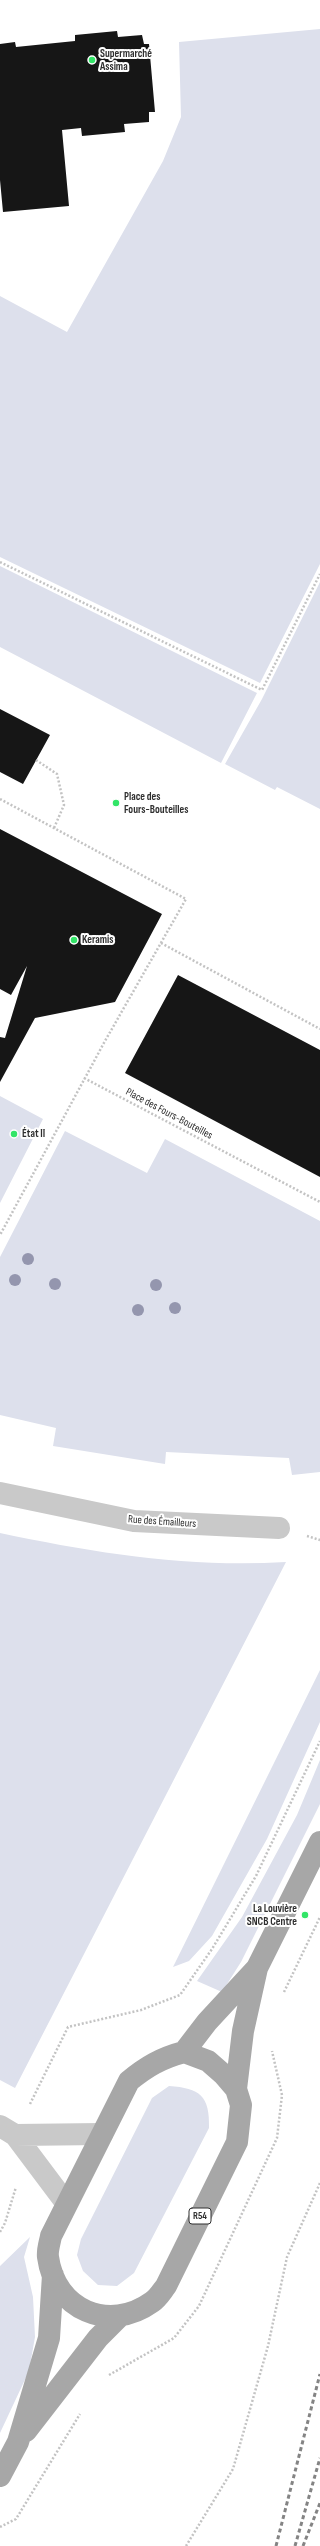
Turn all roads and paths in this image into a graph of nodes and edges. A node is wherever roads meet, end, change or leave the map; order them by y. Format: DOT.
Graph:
graph roads {
  1 [pos="0,562"];
  2 [pos="320,574"];
  3 [pos="36,760"];
  4 [pos="0,799"];
  5 [pos="54,828"];
  6 [pos="160,943"];
  7 [pos="320,1029"];
  8 [pos="84,1078"];
  9 [pos="320,1202"];
  10 [pos="0,1235"];
  11 [pos="0,1493"];
  12 [pos="279,1528"];
  13 [pos="320,1741"];
  14 [pos="320,1842"];
  15 [pos="257,1968"];
  16 [pos="184,2052"];
  17 [pos="236,2089"];
  18 [pos="8,2131"];
  19 [pos="102,2134"];
  20 [pos="17,2181"];
  21 [pos="320,2183"];
  22 [pos="66,2203"];
  23 [pos="0,2232"];
  24 [pos="53,2275"];
  25 [pos="119,2317"];
  26 [pos="18,2442"];
  27 [pos="0,2476"];
  28 [pos="186,2546"];
  1 -- 2 [label="path"];
  3 -- 5 [label="path"];
  4 -- 5 [label="path"];
  5 -- 6 [label="path"];
  6 -- 7 [label="path"];
  6 -- 8 [label="path"];
  8 -- 9 [label="path, Place des Fours-Bouteilles"];
  8 -- 10 [label="path"];
  11 -- 12 [label="street, Rue des Émailleurs"];
  13 -- 18 [label="path"];
  14 -- 15 [label="main road, R54"];
  15 -- 16 [label="main road, R54"];
  15 -- 17 [label="main road, R54"];
  16 -- 17 [label="main road"];
  16 -- 19 [label="main road, R54"];
  17 -- 25 [label="main road, R54"];
  18 -- 19 [label="street"];
  18 -- 22 [label="street"];
  19 -- 22 [label="main road, R54"];
  20 -- 23 [label="path"];
  21 -- 28 [label="path"];
  22 -- 24 [label="main road, R54"];
  24 -- 25 [label="main road, R54"];
  24 -- 26 [label="main road, R54"];
  25 -- 26 [label="main road, R54"];
  26 -- 27 [label="main road, R54"];
}
